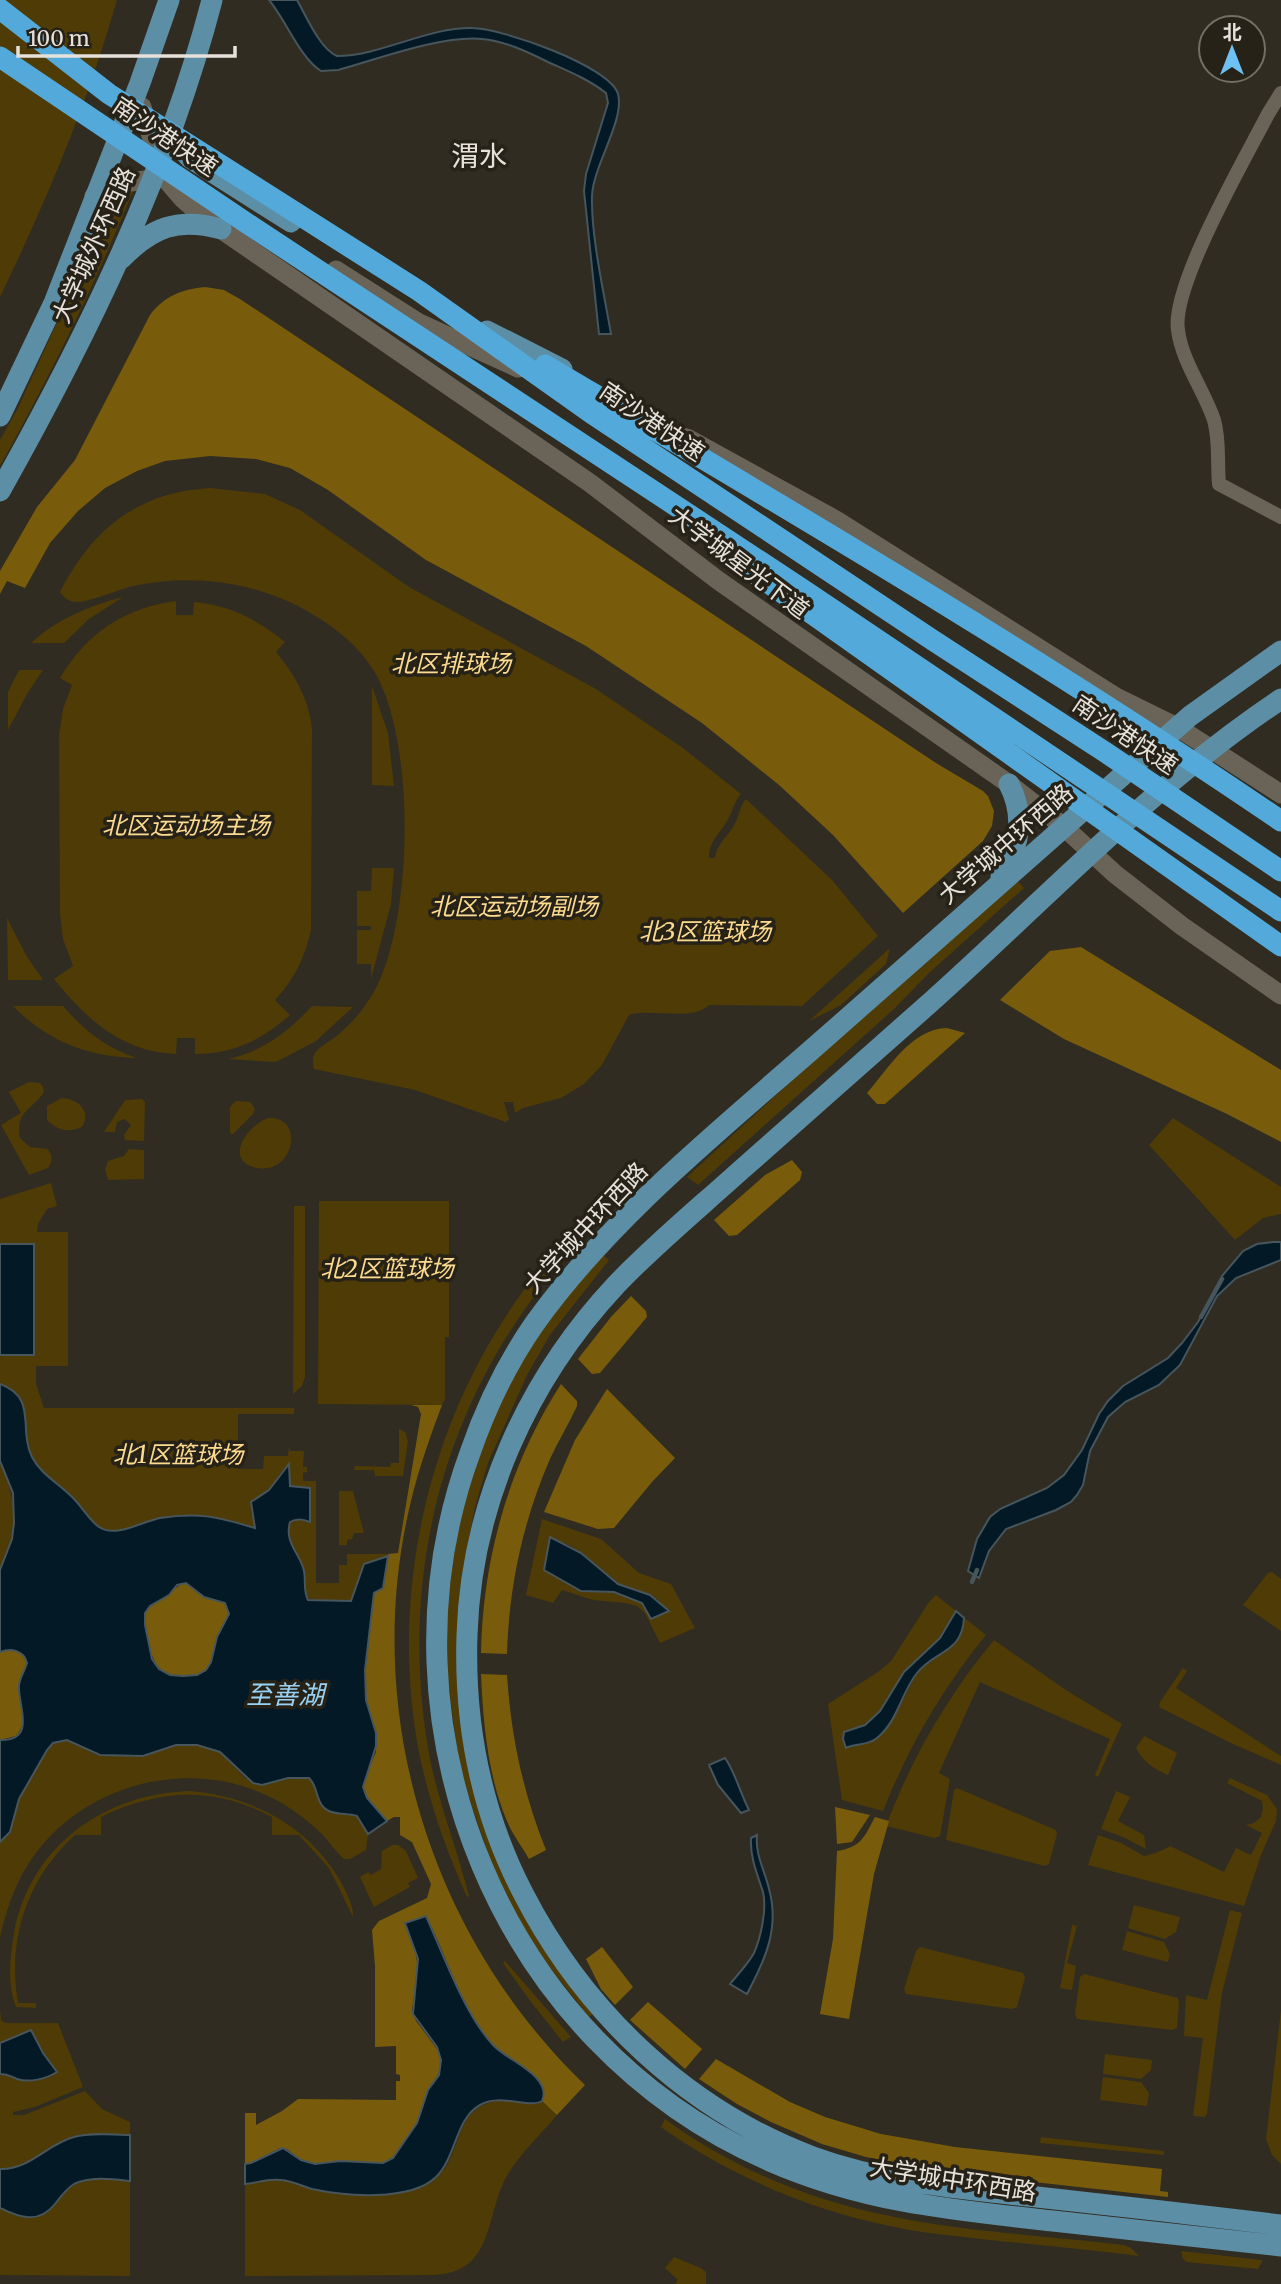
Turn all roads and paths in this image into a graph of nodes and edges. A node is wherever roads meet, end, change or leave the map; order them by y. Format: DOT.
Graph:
graph roads {
  1 [pos="169,0"];
  2 [pos="211,5"];
  3 [pos="0,9"];
  4 [pos="0,57"];
  5 [pos="137,89"];
  6 [pos="1281,93"];
  7 [pos="171,127"];
  8 [pos="159,172"];
  9 [pos="94,196"];
  10 [pos="221,229"];
  11 [pos="115,266"];
  12 [pos="419,291"];
  13 [pos="498,389"];
  14 [pos="0,416"];
  15 [pos="690,439"];
  16 [pos="0,491"];
  17 [pos="1281,517"];
  18 [pos="1281,651"];
  19 [pos="1281,699"];
  20 [pos="1177,727"];
  21 [pos="1213,749"];
  22 [pos="1009,784"];
  23 [pos="1281,794"];
  24 [pos="1281,821"];
  25 [pos="1064,827"];
  26 [pos="1092,852"];
  27 [pos="1281,871"];
  28 [pos="992,892"];
  29 [pos="1281,911"];
  30 [pos="1281,946"];
  31 [pos="1281,995"];
  32 [pos="1281,2225"];
  33 [pos="1281,2246"];
  1 -- 5 [label="main road, 大学城外环西路"];
  2 -- 7 [label="main road, 大学城外环西路"];
  3 -- 12 [label="highway, 南沙港快速"];
  4 -- 13 [label="highway, 南沙港快速"];
  5 -- 8 [label="main road, 大学城星光下道"];
  5 -- 9 [label="main road, 大学城外环西路"];
  6 -- 17 [label="street"];
  7 -- 8 [label="main road, 大学城外环西路"];
  7 -- 15 [label="main road"];
  8 -- 9 [label="main road"];
  8 -- 10 [label="main road, 大学城星光下道"];
  8 -- 11 [label="main road, 大学城外环西路"];
  8 -- 15 [label="main road"];
  9 -- 14 [label="main road, 大学城外环西路"];
  10 -- 11 [label="main road"];
  10 -- 22 [label="main road, 大学城星光下道"];
  11 -- 16 [label="main road, 大学城外环西路"];
  12 -- 24 [label="highway"];
  12 -- 27 [label="highway, 南沙港快速"];
  13 -- 29 [label="highway, 南沙港快速"];
  13 -- 30 [label="highway"];
  15 -- 20 [label="main road"];
  18 -- 20 [label="main road, 大学城中环西路"];
  19 -- 21 [label="main road, 大学城中环西路"];
  20 -- 21 [label="main road"];
  20 -- 25 [label="main road, 大学城中环西路"];
  21 -- 23 [label="main road"];
  21 -- 26 [label="main road, 大学城中环西路"];
  22 -- 25 [label="main road, 大学城星光下道"];
  22 -- 28 [label="main road"];
  25 -- 26 [label="main road, 大学城星光下道"];
  25 -- 28 [label="main road, 大学城中环西路"];
  26 -- 31 [label="main road, 大学城星光下道"];
  26 -- 32 [label="main road, 大学城中环西路"];
  28 -- 33 [label="main road, 大学城中环西路"];
}
